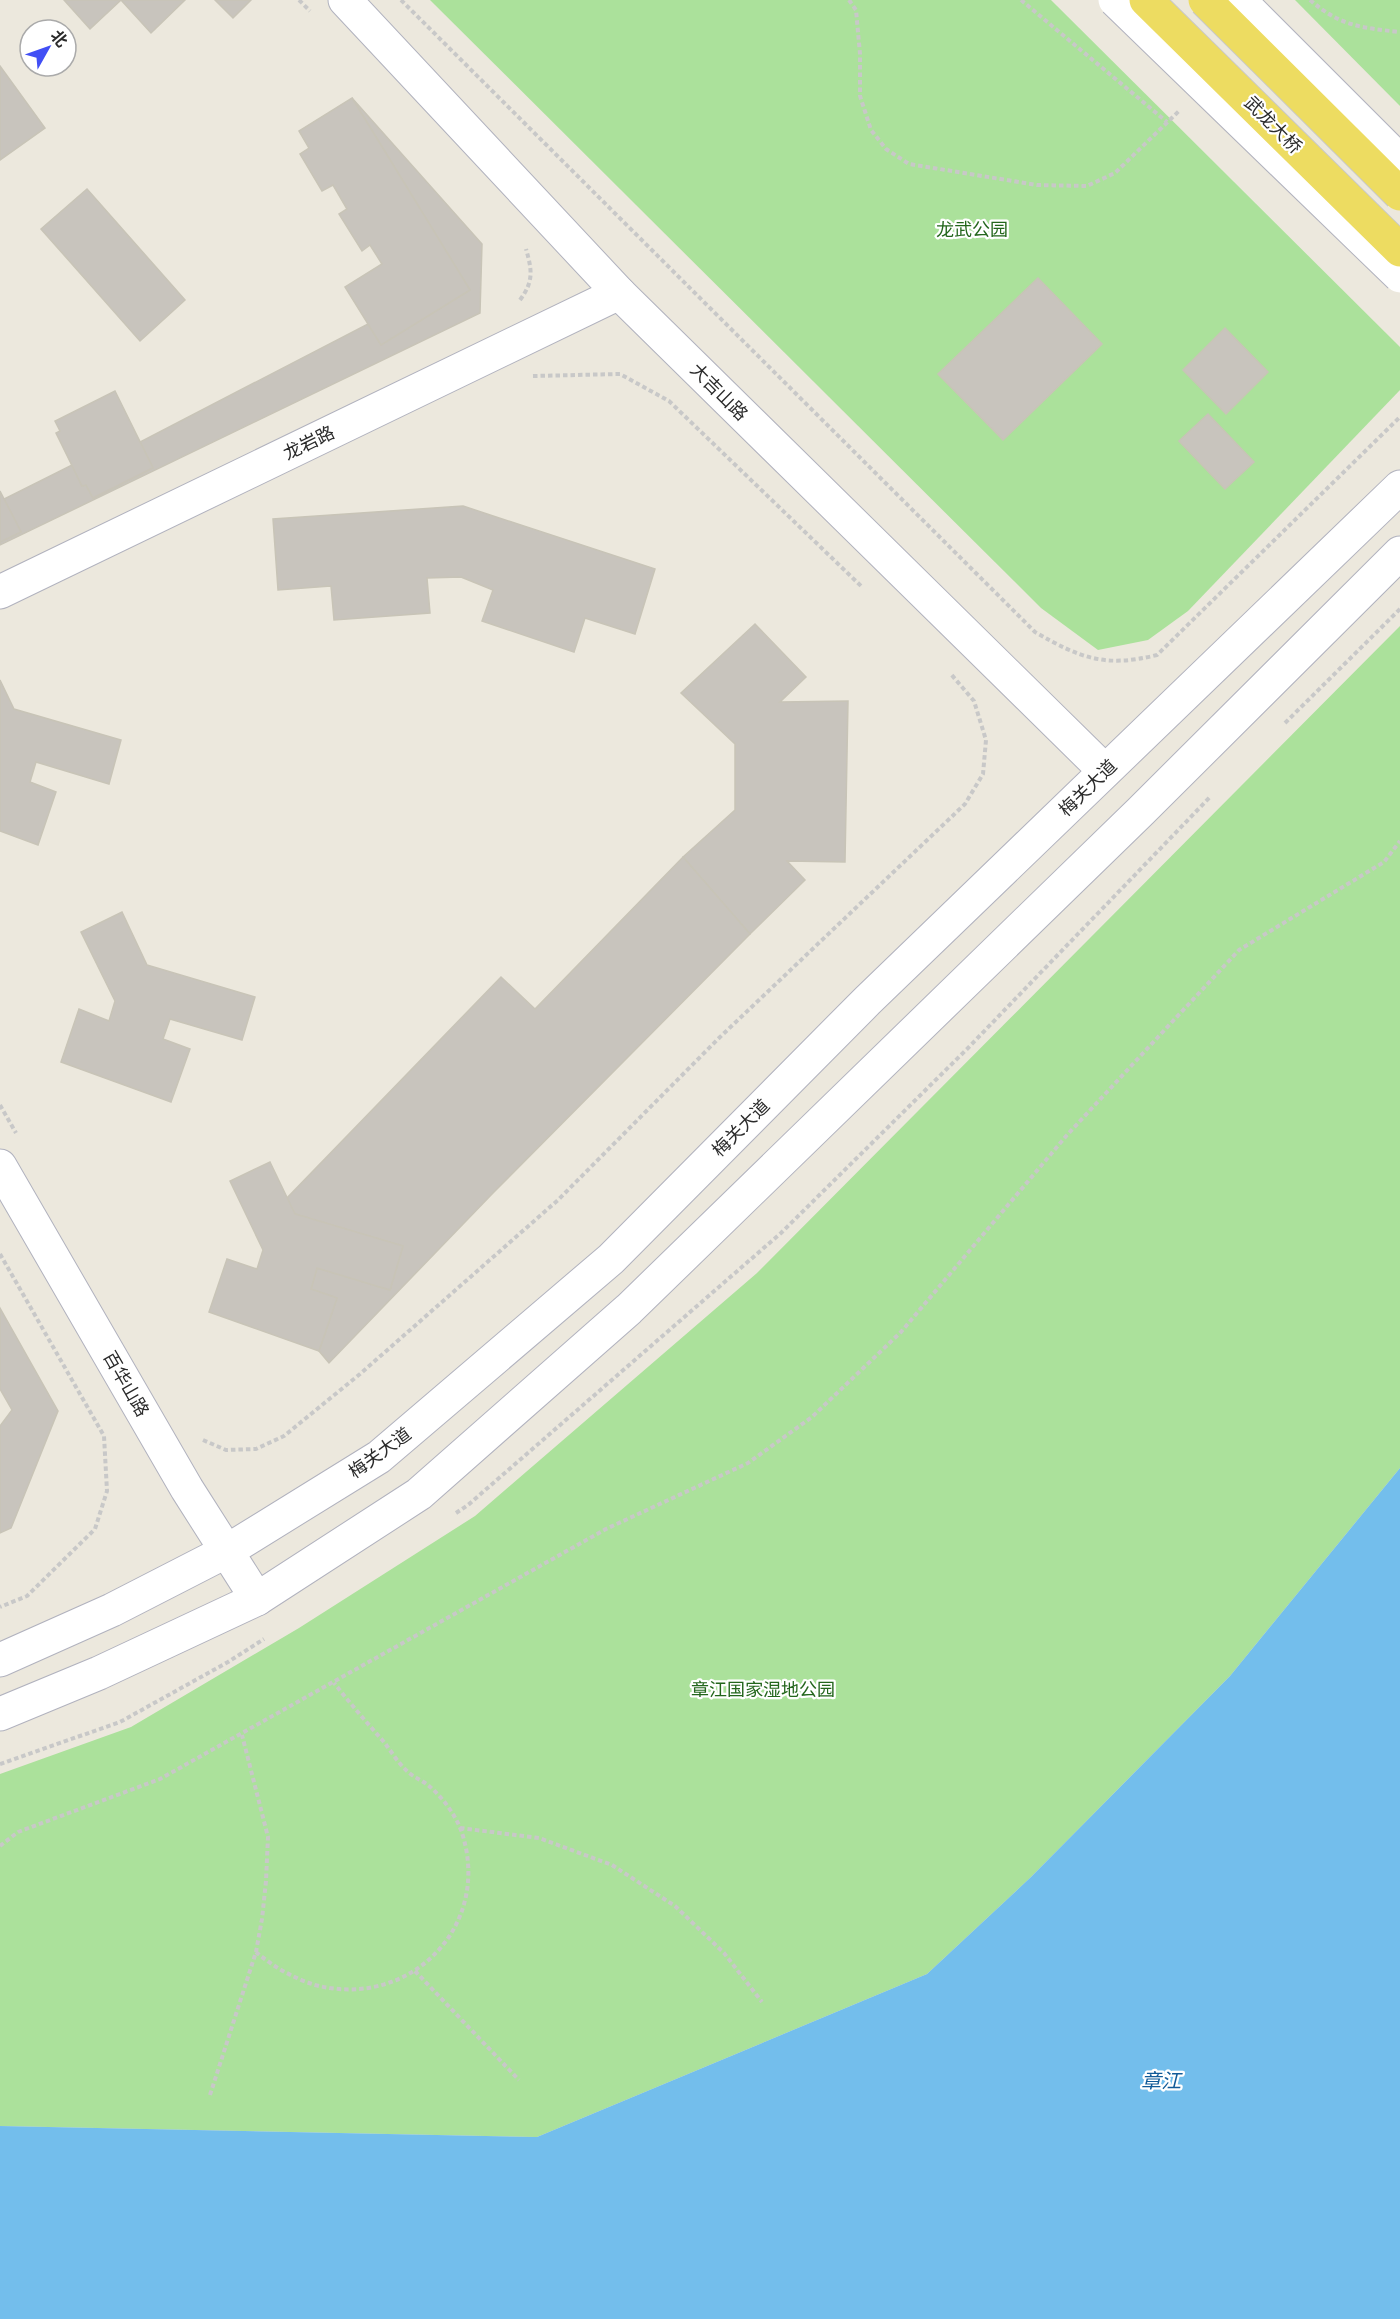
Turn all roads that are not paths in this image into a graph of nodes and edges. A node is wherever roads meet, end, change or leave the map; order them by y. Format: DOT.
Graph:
graph roads {
  1 [pos="345,0"];
  2 [pos="1115,0"];
  3 [pos="1146,0"];
  4 [pos="1205,0"];
  5 [pos="1239,0"];
  6 [pos="1400,161"];
  7 [pos="1400,194"];
  8 [pos="1400,250"];
  9 [pos="1400,276"];
  10 [pos="619,293"];
  11 [pos="1400,487"];
  12 [pos="1400,553"];
  13 [pos="0,592"];
  14 [pos="1105,771"];
  15 [pos="0,1166"];
  16 [pos="227,1551"];
  17 [pos="257,1599"];
  18 [pos="0,1660"];
  19 [pos="0,1714"];
  1 -- 10 [label="main road, 大吉山路"];
  2 -- 9 [label="main road, bridge"];
  3 -- 8 [label="main road, 武龙大桥, bridge"];
  4 -- 7 [label="main road, bridge"];
  5 -- 6 [label="main road, bridge"];
  10 -- 13 [label="main road, 龙岩路"];
  10 -- 14 [label="main road, 大吉山路"];
  11 -- 14 [label="main road, 梅关大道"];
  12 -- 17 [label="main road"];
  14 -- 16 [label="main road, 梅关大道"];
  15 -- 16 [label="main road, 百华山路"];
  16 -- 17 [label="main road, 百华山路"];
  16 -- 18 [label="main road, 梅关大道"];
  17 -- 19 [label="main road"];
}
